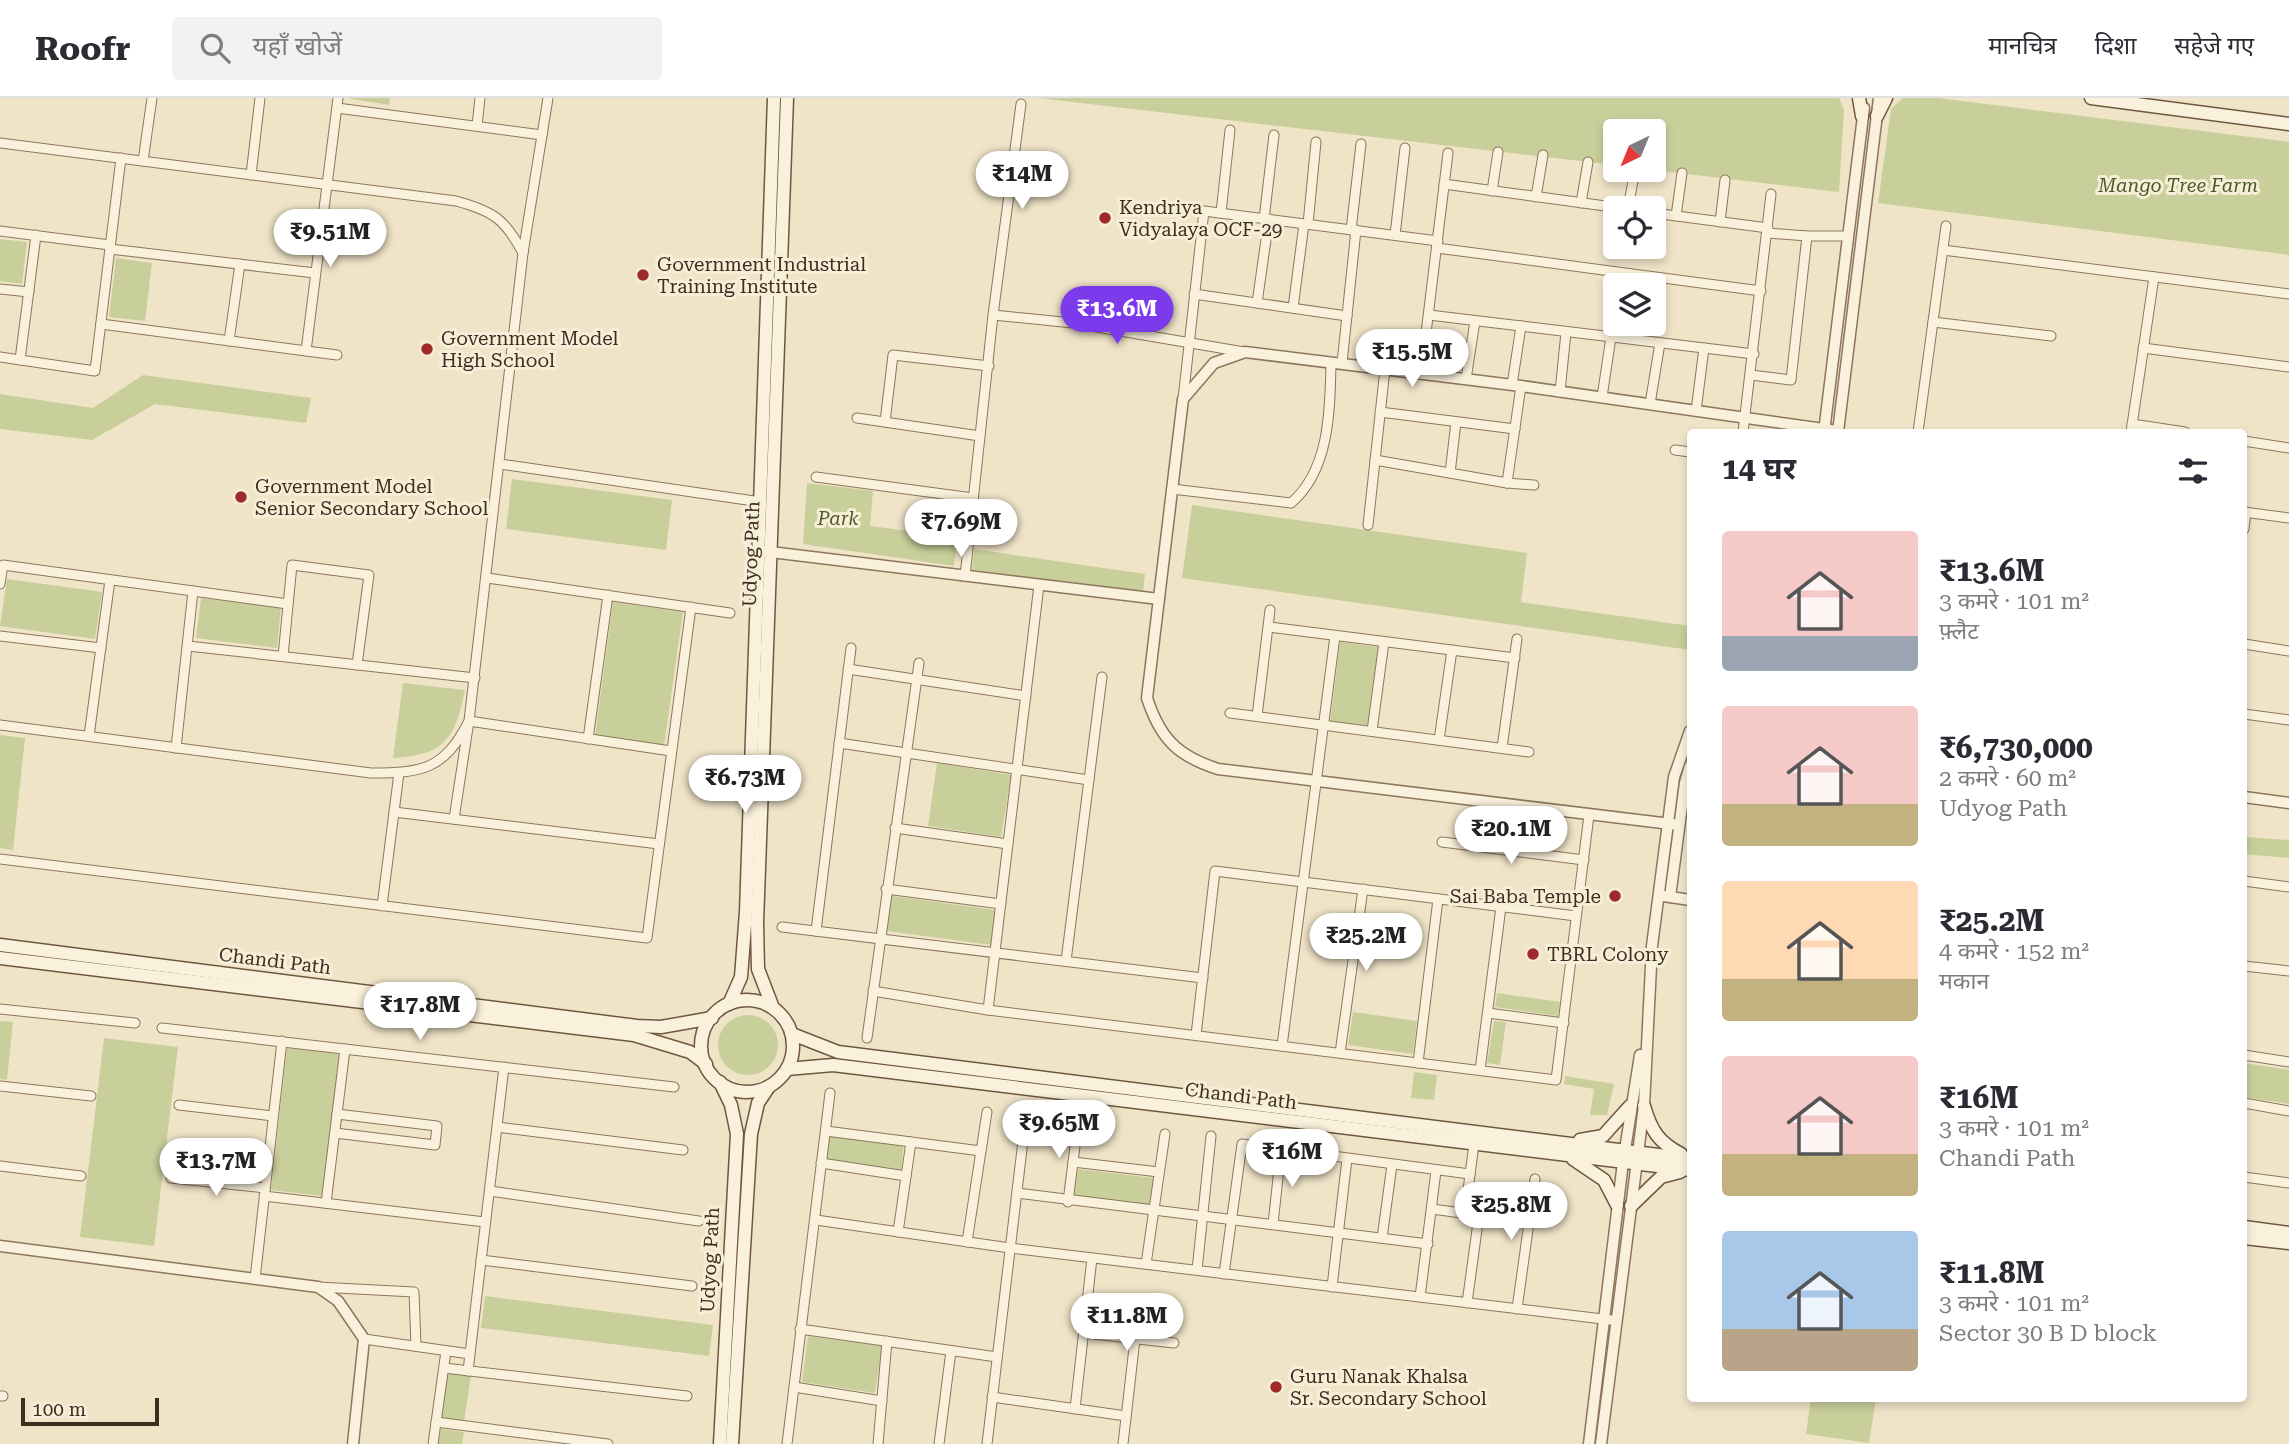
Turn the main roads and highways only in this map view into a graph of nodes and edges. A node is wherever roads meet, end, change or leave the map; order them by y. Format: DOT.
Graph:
graph roads {
  1 [pos="774,98"];
  2 [pos="787,98"];
  3 [pos="1859,98"];
  4 [pos="1886,98"];
  5 [pos="2091,98"];
  6 [pos="1862,116"];
  7 [pos="1877,116"];
  8 [pos="2289,124"];
  9 [pos="766,552"];
  10 [pos="0,945"];
  11 [pos="0,958"];
  12 [pos="729,1004"];
  13 [pos="772,1008"];
  14 [pos="712,1018"];
  15 [pos="792,1034"];
  16 [pos="706,1065"];
  17 [pos="787,1069"];
  18 [pos="719,1082"];
  19 [pos="768,1088"];
  20 [pos="1565,1149"];
  21 [pos="1687,1164"];
  22 [pos="1687,1166"];
  23 [pos="1687,1167"];
  24 [pos="2247,1227"];
  25 [pos="2289,1233"];
  26 [pos="2247,1238"];
  27 [pos="2289,1244"];
  28 [pos="720,1444"];
  29 [pos="732,1444"];
  1 -- 9 [label="main road, Udyog Path"];
  2 -- 9 [label="main road, Udyog Path"];
  3 -- 6 [label="main road"];
  4 -- 7 [label="main road"];
  5 -- 8 [label="main road"];
  9 -- 12 [label="main road, Udyog Path"];
  9 -- 13 [label="main road, Udyog Path"];
  10 -- 14 [label="main road, Chandi Path"];
  11 -- 16 [label="main road, Chandi Path"];
  12 -- 13 [label="main road"];
  12 -- 14 [label="main road"];
  13 -- 15 [label="main road"];
  14 -- 16 [label="main road"];
  15 -- 17 [label="main road"];
  15 -- 20 [label="main road, Chandi Path"];
  16 -- 18 [label="main road"];
  17 -- 19 [label="main road"];
  17 -- 20 [label="main road, Chandi Path"];
  18 -- 19 [label="main road"];
  18 -- 28 [label="main road, Udyog Path"];
  19 -- 29 [label="main road, Udyog Path"];
  20 -- 21 [label="main road"];
  20 -- 22 [label="main road, Chandi Path"];
  20 -- 23 [label="main road"];
  24 -- 25 [label="main road"];
  26 -- 27 [label="main road"];
}
